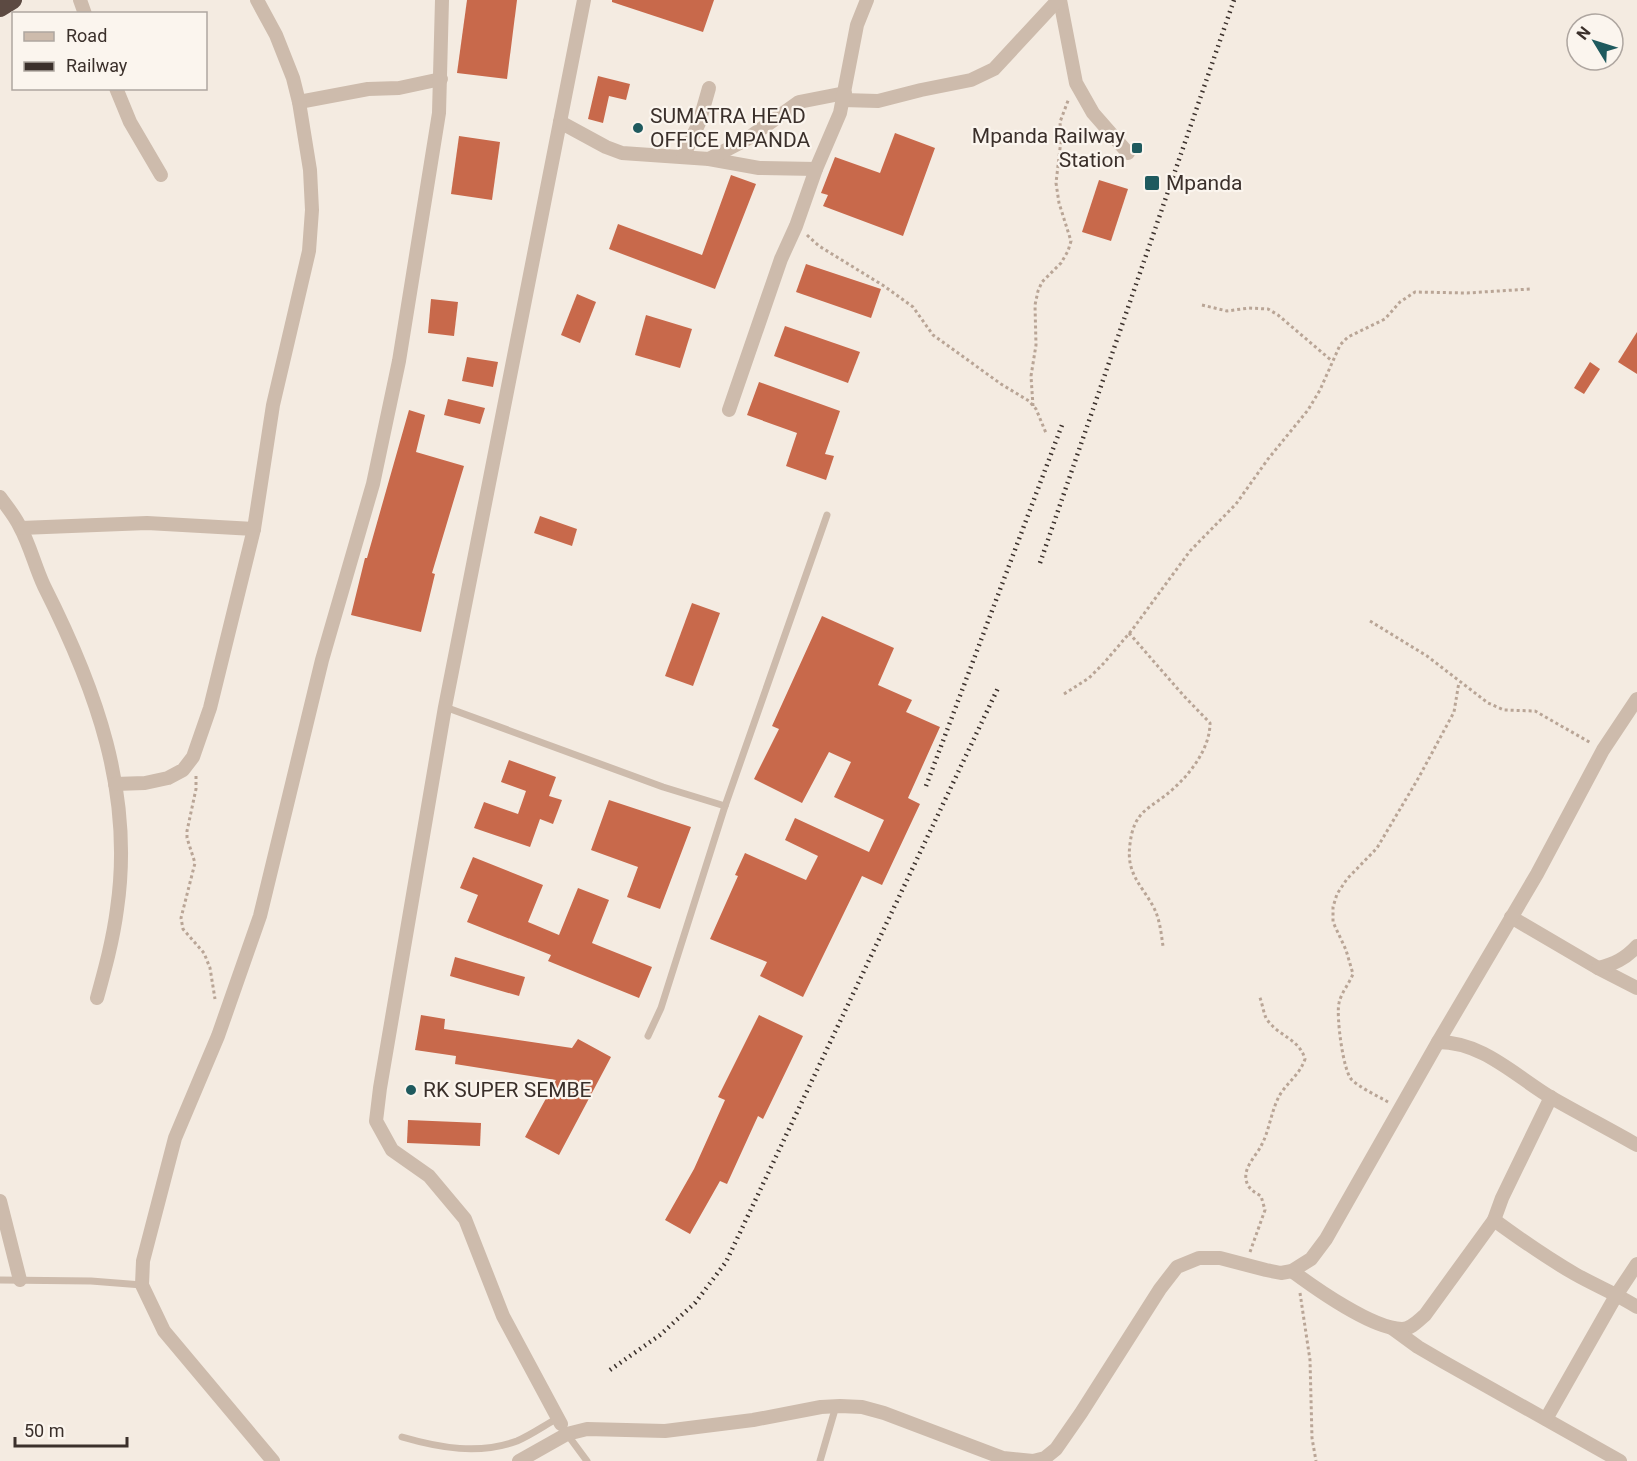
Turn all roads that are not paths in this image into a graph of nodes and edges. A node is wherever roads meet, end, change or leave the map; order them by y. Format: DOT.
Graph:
graph roads {
  1 [pos="257,0"];
  2 [pos="442,0"];
  3 [pos="584,0"];
  4 [pos="867,0"];
  5 [pos="1059,0"];
  6 [pos="441,79"];
  7 [pos="710,88"];
  8 [pos="117,90"];
  9 [pos="844,96"];
  10 [pos="299,102"];
  11 [pos="560,122"];
  12 [pos="1128,153"];
  13 [pos="683,157"];
  14 [pos="709,159"];
  15 [pos="816,169"];
  16 [pos="161,175"];
  17 [pos="729,410"];
  18 [pos="0,497"];
  19 [pos="826,515"];
  20 [pos="21,528"];
  21 [pos="254,529"];
  22 [pos="1637,699"];
  23 [pos="445,707"];
  24 [pos="115,784"];
  25 [pos="725,806"];
  26 [pos="1511,917"];
  27 [pos="1637,946"];
  28 [pos="1598,968"];
  29 [pos="1637,988"];
  30 [pos="97,998"];
  31 [pos="648,1036"];
  32 [pos="1438,1042"];
  33 [pos="1551,1097"];
  34 [pos="1637,1145"];
  35 [pos="0,1201"];
  36 [pos="1494,1220"];
  37 [pos="1637,1264"];
  38 [pos="1297,1275"];
  39 [pos="0,1280"];
  40 [pos="20,1280"];
  41 [pos="142,1285"];
  42 [pos="1617,1294"];
  43 [pos="1637,1307"];
  44 [pos="1392,1328"];
  45 [pos="836,1406"];
  46 [pos="1546,1419"];
  47 [pos="562,1425"];
  48 [pos="402,1437"];
  49 [pos="273,1461"];
  50 [pos="519,1461"];
  51 [pos="586,1461"];
  52 [pos="820,1461"];
  53 [pos="1620,1461"];
  1 -- 10 [label="street"];
  2 -- 6 [label="street"];
  3 -- 11 [label="street"];
  4 -- 9 [label="street"];
  5 -- 9 [label="street"];
  5 -- 12 [label="street"];
  6 -- 10 [label="street"];
  6 -- 41 [label="street"];
  7 -- 13 [label="street"];
  8 -- 16 [label="street"];
  9 -- 14 [label="street"];
  9 -- 15 [label="street"];
  10 -- 21 [label="street"];
  11 -- 13 [label="street"];
  11 -- 23 [label="street"];
  13 -- 14 [label="street"];
  14 -- 15 [label="street"];
  15 -- 17 [label="street"];
  18 -- 20 [label="street"];
  19 -- 25 [label="lane"];
  20 -- 21 [label="street"];
  20 -- 24 [label="street"];
  21 -- 24 [label="street"];
  22 -- 26 [label="street"];
  23 -- 25 [label="lane"];
  23 -- 47 [label="street"];
  24 -- 30 [label="street"];
  25 -- 31 [label="lane"];
  26 -- 28 [label="street"];
  26 -- 32 [label="street"];
  27 -- 28 [label="street"];
  28 -- 29 [label="street"];
  32 -- 33 [label="street"];
  32 -- 38 [label="street"];
  33 -- 34 [label="street"];
  33 -- 36 [label="street"];
  35 -- 40 [label="street"];
  36 -- 42 [label="street"];
  36 -- 44 [label="street"];
  37 -- 42 [label="street"];
  38 -- 44 [label="street"];
  38 -- 45 [label="street"];
  39 -- 40 [label="lane"];
  40 -- 41 [label="lane"];
  41 -- 49 [label="street"];
  42 -- 43 [label="street"];
  42 -- 46 [label="street"];
  44 -- 46 [label="street"];
  45 -- 47 [label="street"];
  45 -- 52 [label="lane"];
  46 -- 53 [label="street"];
  47 -- 48 [label="lane"];
  47 -- 50 [label="street"];
  47 -- 51 [label="lane"];
}
